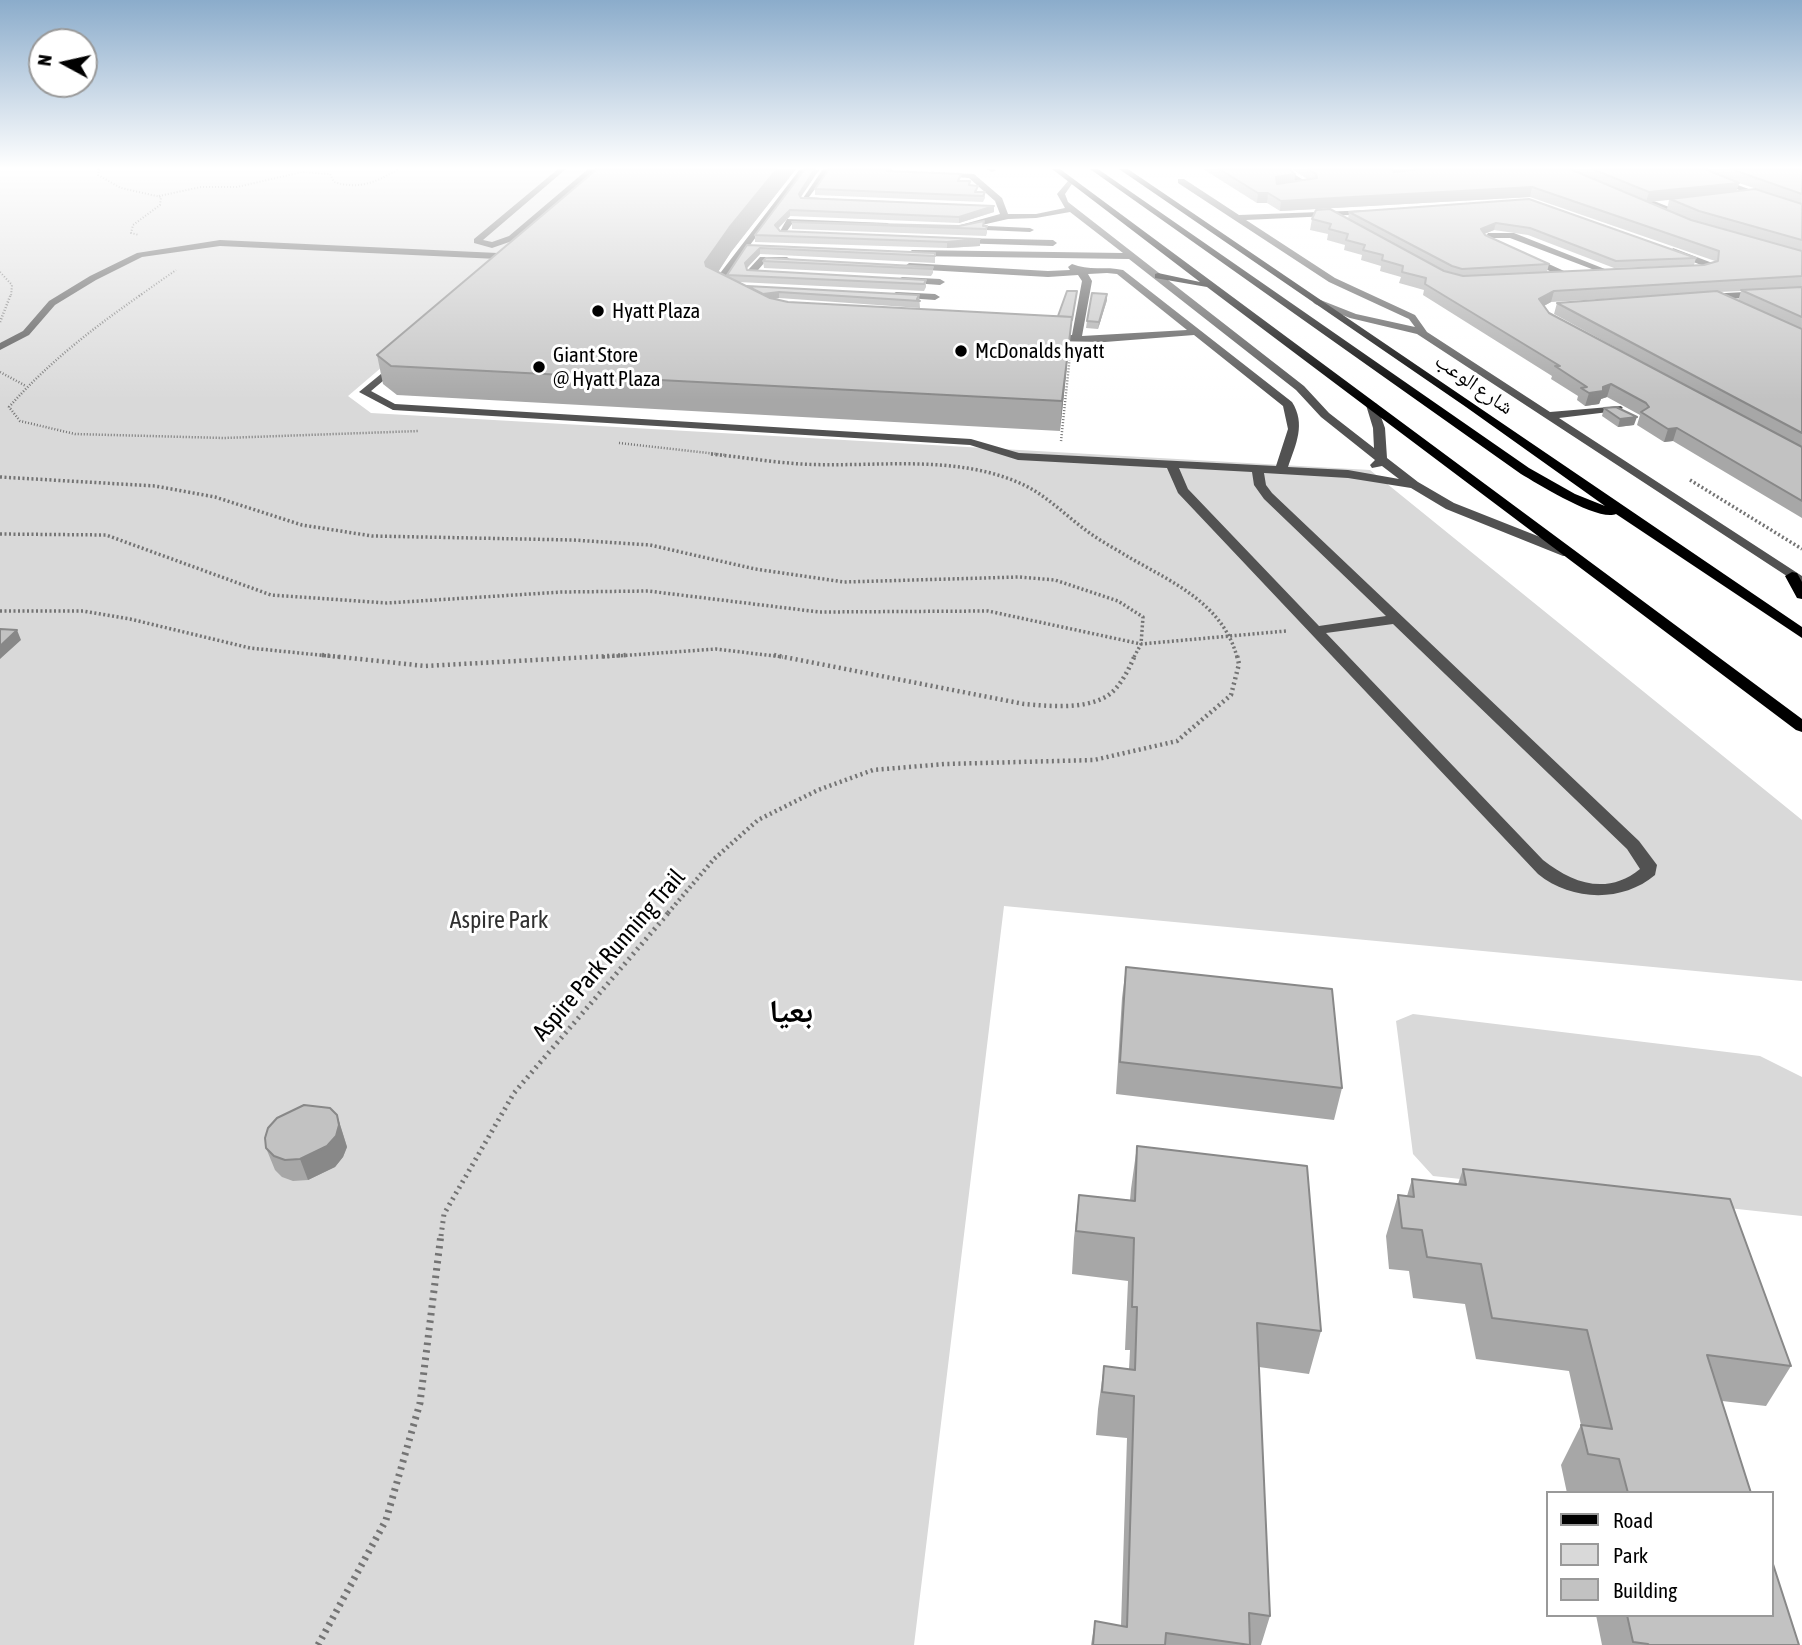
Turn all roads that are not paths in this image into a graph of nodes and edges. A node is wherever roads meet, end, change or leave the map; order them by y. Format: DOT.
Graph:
graph roads {
  1 [pos="195,246"];
  2 [pos="279,246"];
  3 [pos="744,246"];
  4 [pos="953,246"];
  5 [pos="1114,246"];
  6 [pos="1119,246"];
  7 [pos="1156,246"];
  8 [pos="1187,246"];
  9 [pos="1204,246"];
  10 [pos="1238,246"];
  11 [pos="1279,246"];
  12 [pos="1539,246"];
  13 [pos="758,247"];
  14 [pos="1663,248"];
  15 [pos="530,249"];
  16 [pos="1512,250"];
  17 [pos="895,252"];
  18 [pos="950,254"];
  19 [pos="1069,254"];
  20 [pos="1051,256"];
  21 [pos="1132,256"];
  22 [pos="520,257"];
  23 [pos="796,261"];
  24 [pos="509,266"];
  25 [pos="904,266"];
  26 [pos="945,268"];
  27 [pos="1688,271"];
  28 [pos="1081,272"];
  29 [pos="1628,274"];
  30 [pos="789,275"];
  31 [pos="1616,275"];
  32 [pos="1158,276"];
  33 [pos="1594,276"];
  34 [pos="1583,277"];
  35 [pos="1572,278"];
  36 [pos="885,279"];
  37 [pos="1548,279"];
  38 [pos="940,282"];
  39 [pos="716,286"];
  40 [pos="1210,286"];
  41 [pos="729,287"];
  42 [pos="1802,292"];
  43 [pos="882,295"];
  44 [pos="1713,297"];
  45 [pos="1700,298"];
  46 [pos="729,299"];
  47 [pos="1318,302"];
  48 [pos="1395,308"];
  49 [pos="1739,309"];
  50 [pos="1385,322"];
  51 [pos="1318,324"];
  52 [pos="1197,332"];
  53 [pos="1032,337"];
  54 [pos="1427,337"];
  55 [pos="1074,339"];
  56 [pos="0,347"];
  57 [pos="406,356"];
  58 [pos="1604,401"];
  59 [pos="1372,405"];
  60 [pos="1548,416"];
  61 [pos="1381,460"];
  62 [pos="1172,465"];
  63 [pos="1258,470"];
  64 [pos="1280,471"];
  65 [pos="1348,474"];
  66 [pos="1414,485"];
  67 [pos="1634,521"];
  68 [pos="1585,563"];
  69 [pos="1797,579"];
  70 [pos="1802,596"];
  71 [pos="1397,619"];
  72 [pos="1318,630"];
  73 [pos="1802,634"];
  74 [pos="1802,727"];
  1 -- 56 [label="street"];
  2 -- 22 [label="street"];
  3 -- 13 [label="street"];
  3 -- 39 [label="street"];
  4 -- 18 [label="street"];
  5 -- 19 [label="street"];
  6 -- 21 [label="street"];
  7 -- 40 [label="main road"];
  8 -- 51 [label="main road"];
  9 -- 51 [label="main road"];
  10 -- 47 [label="main road, شارع الوعب"];
  11 -- 48 [label="street"];
  12 -- 31 [label="street"];
  14 -- 27 [label="street"];
  15 -- 22 [label="street"];
  16 -- 35 [label="street"];
  17 -- 18 [label="street"];
  18 -- 20 [label="street"];
  18 -- 26 [label="street"];
  19 -- 20 [label="street"];
  19 -- 21 [label="street"];
  20 -- 28 [label="street"];
  21 -- 32 [label="street"];
  22 -- 24 [label="street"];
  23 -- 30 [label="street"];
  25 -- 26 [label="street"];
  26 -- 28 [label="street"];
  26 -- 38 [label="street"];
  28 -- 52 [label="street"];
  28 -- 55 [label="street"];
  29 -- 31 [label="street"];
  31 -- 33 [label="street"];
  32 -- 40 [label="main road"];
  32 -- 61 [label="street"];
  34 -- 35 [label="street"];
  35 -- 37 [label="street"];
  36 -- 38 [label="street"];
  38 -- 43 [label="street"];
  39 -- 41 [label="street"];
  39 -- 46 [label="street"];
  40 -- 59 [label="main road"];
  42 -- 44 [label="street"];
  44 -- 45 [label="street"];
  44 -- 49 [label="street"];
  47 -- 50 [label="street"];
  47 -- 67 [label="main road, شارع الوعب"];
  48 -- 50 [label="street"];
  48 -- 54 [label="street"];
  50 -- 54 [label="street"];
  51 -- 67 [label="main road"];
  52 -- 55 [label="street"];
  52 -- 64 [label="street"];
  53 -- 55 [label="street"];
  54 -- 60 [label="street"];
  57 -- 62 [label="street"];
  58 -- 60 [label="street"];
  59 -- 61 [label="street"];
  59 -- 68 [label="main road"];
  60 -- 69 [label="street"];
  61 -- 65 [label="street"];
  61 -- 66 [label="street"];
  62 -- 63 [label="street"];
  62 -- 72 [label="street"];
  63 -- 64 [label="street"];
  63 -- 71 [label="street"];
  64 -- 65 [label="street"];
  65 -- 66 [label="street"];
  66 -- 68 [label="street"];
  67 -- 73 [label="main road, شارع الوعب"];
  68 -- 74 [label="main road"];
  69 -- 70 [label="main road"];
  71 -- 72 [label="street"];
  71 -- 72 [label="street"];
}
